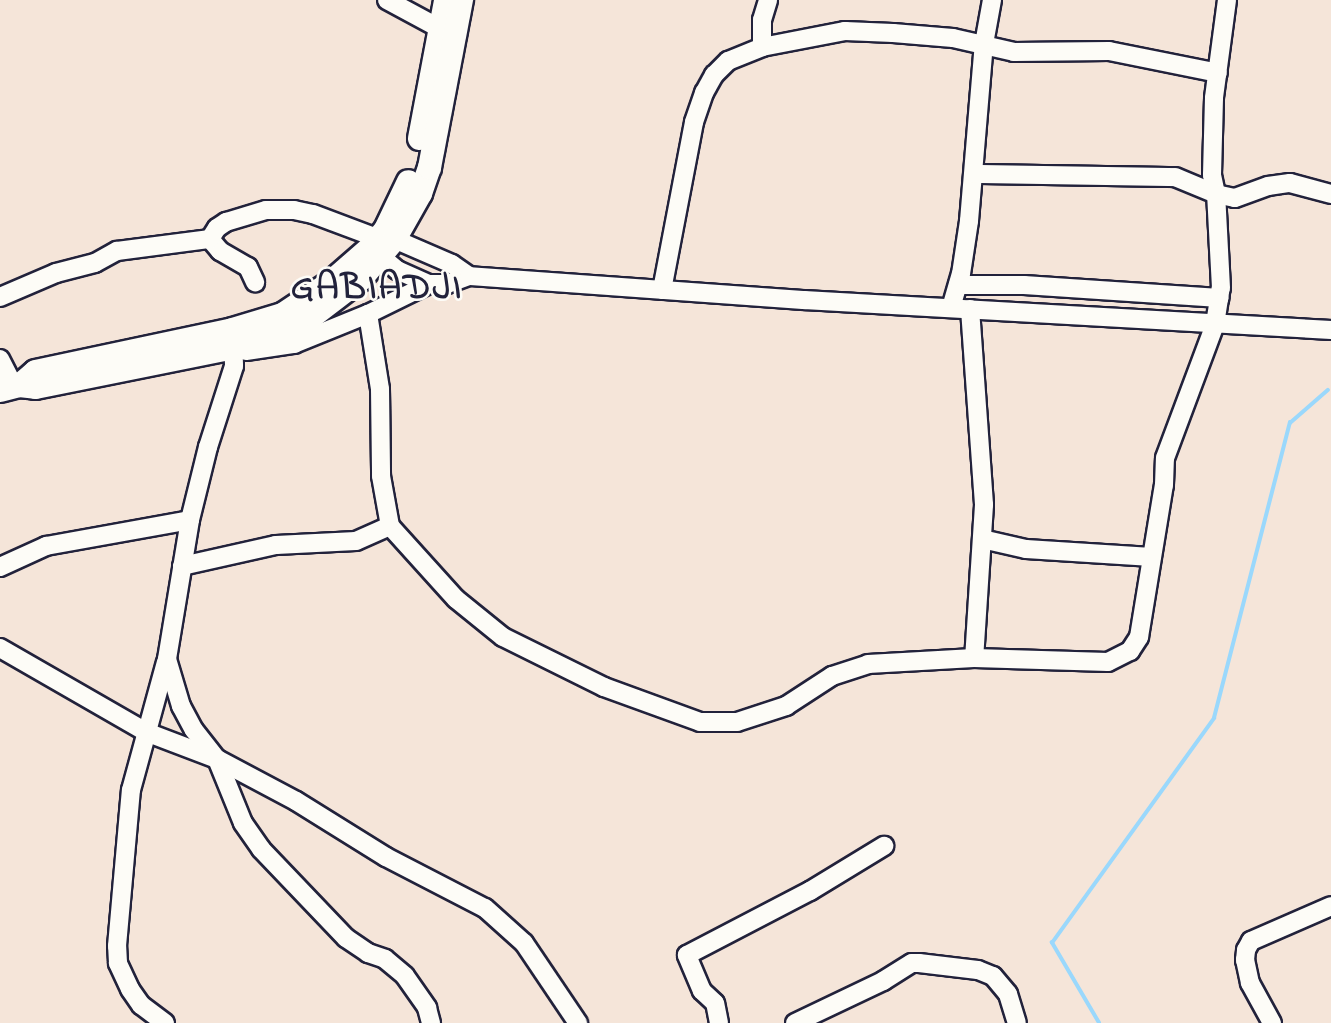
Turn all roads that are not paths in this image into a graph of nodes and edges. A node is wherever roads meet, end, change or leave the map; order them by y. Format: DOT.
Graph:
graph roads {
  1 [pos="387,0"];
  2 [pos="445,0"];
  3 [pos="461,0"];
  4 [pos="768,0"];
  5 [pos="992,0"];
  6 [pos="1227,0"];
  7 [pos="439,28"];
  8 [pos="984,44"];
  9 [pos="762,47"];
  10 [pos="1218,73"];
  11 [pos="974,174"];
  12 [pos="1216,194"];
  13 [pos="1331,194"];
  14 [pos="210,239"];
  15 [pos="381,242"];
  16 [pos="468,276"];
  17 [pos="255,282"];
  18 [pos="429,284"];
  19 [pos="958,285"];
  20 [pos="662,290"];
  21 [pos="0,297"];
  22 [pos="1220,298"];
  23 [pos="951,308"];
  24 [pos="970,309"];
  25 [pos="368,314"];
  26 [pos="1215,324"];
  27 [pos="1331,330"];
  28 [pos="234,343"];
  29 [pos="0,359"];
  30 [pos="11,387"];
  31 [pos="190,520"];
  32 [pos="390,526"];
  33 [pos="982,539"];
  34 [pos="1152,557"];
  35 [pos="183,566"];
  36 [pos="0,567"];
  37 [pos="0,648"];
  38 [pos="974,658"];
  39 [pos="167,659"];
  40 [pos="146,732"];
  41 [pos="217,759"];
  42 [pos="884,846"];
  43 [pos="1331,906"];
  44 [pos="165,1023"];
  45 [pos="431,1023"];
  46 [pos="578,1023"];
  47 [pos="719,1023"];
  48 [pos="795,1023"];
  49 [pos="1017,1023"];
  50 [pos="1272,1023"];
  1 -- 7 [label="street"];
  2 -- 7 [label="main road"];
  3 -- 15 [label="main road"];
  4 -- 9 [label="street"];
  5 -- 8 [label="street"];
  6 -- 10 [label="street"];
  7 -- 15 [label="main road"];
  8 -- 9 [label="street"];
  8 -- 10 [label="street"];
  8 -- 11 [label="street"];
  9 -- 20 [label="street"];
  10 -- 12 [label="street"];
  11 -- 12 [label="street"];
  11 -- 19 [label="street"];
  12 -- 13 [label="street"];
  12 -- 22 [label="street"];
  14 -- 15 [label="street"];
  14 -- 17 [label="street"];
  14 -- 21 [label="street"];
  15 -- 16 [label="street"];
  15 -- 18 [label="street"];
  15 -- 28 [label="main road"];
  16 -- 18 [label="street"];
  16 -- 20 [label="street"];
  18 -- 25 [label="street"];
  19 -- 22 [label="street"];
  19 -- 23 [label="street"];
  20 -- 23 [label="street"];
  22 -- 26 [label="street"];
  23 -- 24 [label="street"];
  24 -- 26 [label="street"];
  24 -- 33 [label="street"];
  25 -- 28 [label="street"];
  25 -- 32 [label="street"];
  26 -- 27 [label="street"];
  26 -- 34 [label="street"];
  28 -- 30 [label="main road"];
  28 -- 31 [label="street"];
  29 -- 30 [label="street"];
  31 -- 35 [label="street"];
  31 -- 36 [label="street"];
  32 -- 35 [label="street"];
  32 -- 38 [label="street"];
  33 -- 34 [label="street"];
  33 -- 38 [label="street"];
  34 -- 38 [label="street"];
  35 -- 39 [label="street"];
  37 -- 40 [label="street"];
  39 -- 40 [label="street"];
  39 -- 41 [label="street"];
  40 -- 41 [label="street"];
  40 -- 44 [label="street"];
  41 -- 45 [label="street"];
  41 -- 46 [label="street"];
  42 -- 47 [label="street"];
  43 -- 50 [label="street"];
  48 -- 49 [label="street"];
}
